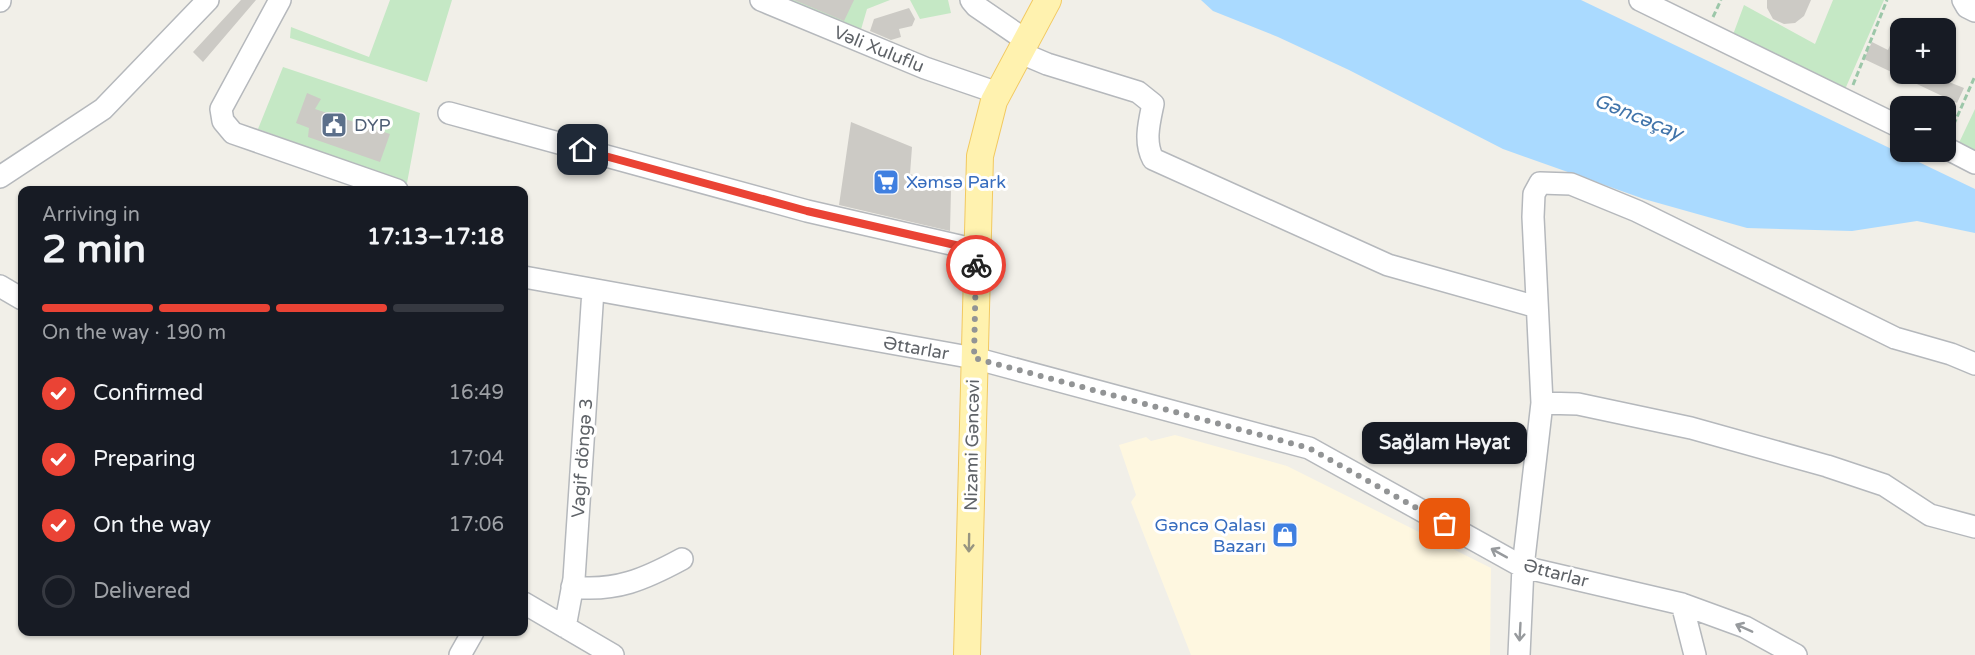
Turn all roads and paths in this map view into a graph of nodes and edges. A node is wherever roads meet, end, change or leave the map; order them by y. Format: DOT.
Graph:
graph roads {
  1 [pos="208,0"];
  2 [pos="280,0"];
  3 [pos="761,0"];
  4 [pos="971,0"];
  5 [pos="1048,0"];
  6 [pos="1640,0"];
  7 [pos="1887,0"];
  8 [pos="1963,0"];
  9 [pos="1975,11"];
  10 [pos="1024,47"];
  11 [pos="1975,76"];
  12 [pos="998,93"];
  13 [pos="1847,100"];
  14 [pos="449,113"];
  15 [pos="1956,120"];
  16 [pos="1890,122"];
  17 [pos="1956,153"];
  18 [pos="1975,163"];
  19 [pos="0,177"];
  20 [pos="385,186"];
  21 [pos="977,250"];
  22 [pos="528,278"];
  23 [pos="0,286"];
  24 [pos="593,290"];
  25 [pos="18,297"];
  26 [pos="1538,307"];
  27 [pos="974,358"];
  28 [pos="1975,364"];
  29 [pos="1542,403"];
  30 [pos="1975,527"];
  31 [pos="682,560"];
  32 [pos="1523,567"];
  33 [pos="572,587"];
  34 [pos="1682,604"];
  35 [pos="528,605"];
  36 [pos="565,627"];
  37 [pos="471,636"];
  38 [pos="460,655"];
  39 [pos="613,655"];
  40 [pos="967,655"];
  41 [pos="1519,655"];
  42 [pos="1695,655"];
  43 [pos="1796,655"];
  1 -- 19 [label="street"];
  2 -- 20 [label="street"];
  3 -- 12 [label="street, Vəli Xuluflu"];
  4 -- 10 [label="street"];
  5 -- 10 [label="main road"];
  6 -- 13 [label="street"];
  7 -- 13 [label="path"];
  8 -- 9 [label="street"];
  10 -- 12 [label="main road, Nizami Gəncəvi"];
  10 -- 26 [label="street"];
  11 -- 15 [label="path"];
  12 -- 21 [label="main road, Nizami Gəncəvi"];
  13 -- 16 [label="street"];
  14 -- 21 [label="street"];
  17 -- 18 [label="street"];
  21 -- 27 [label="main road, Nizami Gəncəvi"];
  22 -- 24 [label="street, Əttarlar"];
  23 -- 25 [label="street"];
  24 -- 27 [label="street, Əttarlar"];
  24 -- 33 [label="street, Vagif döngə 3"];
  26 -- 28 [label="street"];
  26 -- 29 [label="street"];
  32 -- 27 [label="street, Əttarlar, one-way"];
  27 -- 40 [label="main road, Nizami Gəncəvi, one-way"];
  29 -- 30 [label="street"];
  29 -- 32 [label="street"];
  31 -- 33 [label="street"];
  32 -- 34 [label="street, Əttarlar"];
  32 -- 41 [label="street, one-way"];
  33 -- 36 [label="street, Vagif döngə 3"];
  34 -- 42 [label="street"];
  43 -- 34 [label="street, Əttarlar, one-way"];
  35 -- 36 [label="street"];
  36 -- 39 [label="street"];
  37 -- 38 [label="street"];
}
